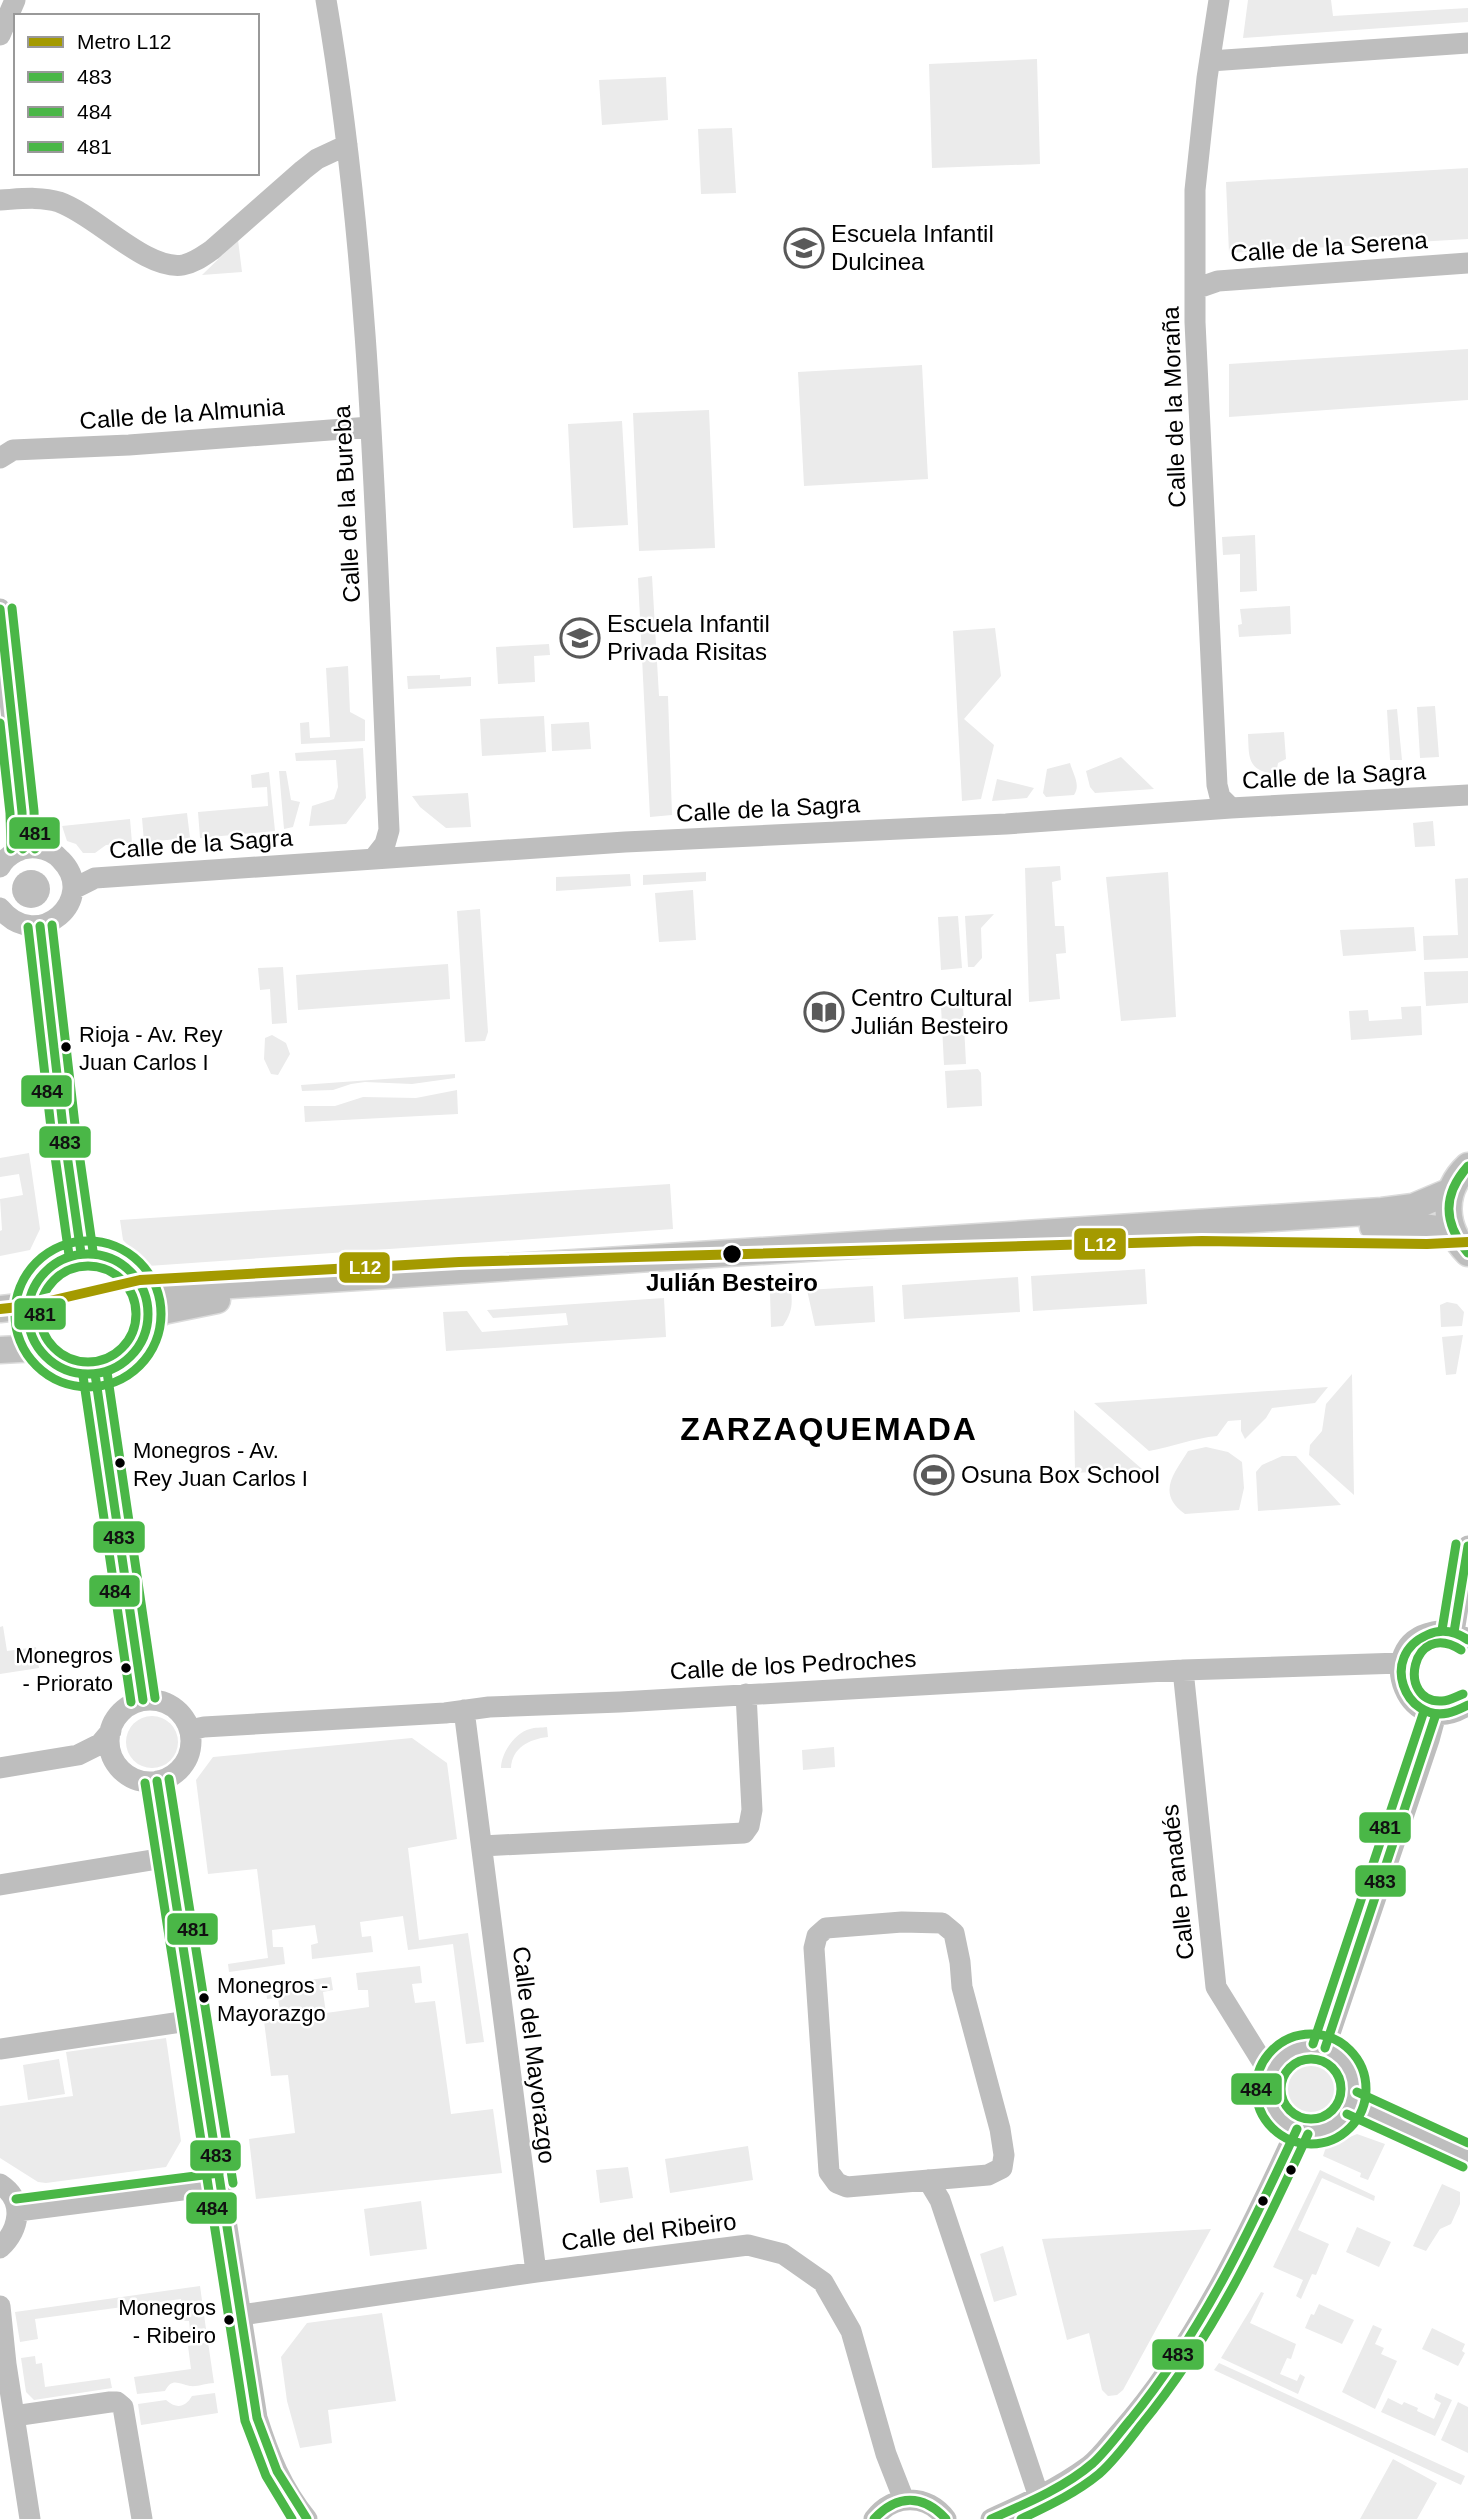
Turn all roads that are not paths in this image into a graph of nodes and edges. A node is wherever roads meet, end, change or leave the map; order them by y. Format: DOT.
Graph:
graph roads {
  1 [pos="15,0"];
  2 [pos="326,0"];
  3 [pos="1219,0"];
  4 [pos="0,35"];
  5 [pos="1468,43"];
  6 [pos="1210,61"];
  7 [pos="347,145"];
  8 [pos="0,200"];
  9 [pos="1468,263"];
  10 [pos="1195,289"];
  11 [pos="370,426"];
  12 [pos="0,458"];
  13 [pos="0,609"];
  14 [pos="1468,795"];
  15 [pos="1231,808"];
  16 [pos="23,849"];
  17 [pos="374,858"];
  18 [pos="0,867"];
  19 [pos="73,890"];
  20 [pos="0,908"];
  21 [pos="40,926"];
  22 [pos="1468,1166"];
  23 [pos="1451,1191"];
  24 [pos="1452,1231"];
  25 [pos="80,1253"];
  26 [pos="1468,1253"];
  27 [pos="144,1289"];
  28 [pos="27,1306"];
  29 [pos="0,1308"];
  30 [pos="149,1320"];
  31 [pos="38,1349"];
  32 [pos="0,1350"];
  33 [pos="95,1374"];
  34 [pos="1468,1546"];
  35 [pos="1461,1636"];
  36 [pos="1401,1662"];
  37 [pos="1183,1670"];
  38 [pos="746,1694"];
  39 [pos="143,1700"];
  40 [pos="1468,1706"];
  41 [pos="464,1710"];
  42 [pos="1436,1714"];
  43 [pos="190,1730"];
  44 [pos="111,1731"];
  45 [pos="0,1768"];
  46 [pos="157,1781"];
  47 [pos="482,1846"];
  48 [pos="170,1857"];
  49 [pos="0,1885"];
  50 [pos="195,2020"];
  51 [pos="1325,2048"];
  52 [pos="0,2049"];
  53 [pos="1273,2069"];
  54 [pos="1352,2103"];
  55 [pos="1297,2129"];
  56 [pos="1468,2156"];
  57 [pos="928,2180"];
  58 [pos="0,2184"];
  59 [pos="220,2185"];
  60 [pos="18,2211"];
  61 [pos="0,2248"];
  62 [pos="536,2272"];
  63 [pos="0,2306"];
  64 [pos="241,2315"];
  65 [pos="14,2416"];
  66 [pos="1039,2497"];
  67 [pos="904,2500"];
  68 [pos="30,2519"];
  69 [pos="142,2519"];
  70 [pos="307,2519"];
  71 [pos="874,2519"];
  72 [pos="946,2519"];
  73 [pos="991,2519"];
  1 -- 4 [label="street"];
  2 -- 7 [label="street, Calle de la Bureba"];
  3 -- 6 [label="street, Calle de la Moraña"];
  5 -- 6 [label="street"];
  6 -- 10 [label="street, Calle de la Moraña"];
  7 -- 8 [label="street"];
  7 -- 11 [label="street, Calle de la Bureba"];
  9 -- 10 [label="street, Calle de la Serena"];
  10 -- 15 [label="street, Calle de la Moraña"];
  11 -- 12 [label="street, Calle de la Almunia"];
  11 -- 17 [label="street, Calle de la Bureba"];
  13 -- 16 [label="street"];
  14 -- 15 [label="street, Calle de la Sagra"];
  15 -- 17 [label="street, Calle de la Sagra"];
  16 -- 18 [label="street"];
  16 -- 19 [label="street"];
  17 -- 19 [label="street, Calle de la Sagra"];
  19 -- 21 [label="street"];
  20 -- 21 [label="street"];
  21 -- 25 [label="street"];
  22 -- 23 [label="main road"];
  23 -- 24 [label="main road"];
  23 -- 27 [label="main road"];
  24 -- 26 [label="main road"];
  24 -- 30 [label="main road"];
  25 -- 27 [label="main road"];
  25 -- 28 [label="main road"];
  27 -- 30 [label="main road"];
  28 -- 29 [label="main road"];
  28 -- 31 [label="main road"];
  30 -- 33 [label="main road"];
  31 -- 32 [label="main road"];
  31 -- 33 [label="main road"];
  33 -- 39 [label="street"];
  34 -- 35 [label="street"];
  35 -- 36 [label="street"];
  36 -- 37 [label="street, Calle de los Pedroches"];
  36 -- 42 [label="street"];
  37 -- 38 [label="street, Calle de los Pedroches"];
  37 -- 53 [label="street, Calle Panadés"];
  38 -- 41 [label="street, Calle de los Pedroches"];
  38 -- 47 [label="street"];
  39 -- 43 [label="street"];
  39 -- 44 [label="street"];
  40 -- 42 [label="street"];
  41 -- 43 [label="street, Calle de los Pedroches"];
  41 -- 47 [label="street, Calle del Mayorazgo"];
  42 -- 51 [label="street"];
  43 -- 46 [label="street"];
  44 -- 45 [label="street"];
  44 -- 46 [label="street"];
  46 -- 48 [label="street"];
  47 -- 62 [label="street, Calle del Mayorazgo"];
  48 -- 49 [label="street"];
  48 -- 50 [label="street"];
  50 -- 52 [label="street"];
  50 -- 59 [label="street"];
  51 -- 53 [label="street"];
  51 -- 54 [label="street"];
  53 -- 55 [label="street"];
  54 -- 55 [label="street"];
  54 -- 56 [label="street"];
  55 -- 66 [label="street"];
  57 -- 57 [label="street"];
  57 -- 66 [label="street"];
  58 -- 60 [label="street"];
  59 -- 60 [label="street"];
  59 -- 64 [label="street"];
  60 -- 61 [label="street"];
  62 -- 64 [label="street, Calle del Ribeiro"];
  62 -- 67 [label="street, Calle del Ribeiro"];
  63 -- 65 [label="street"];
  64 -- 70 [label="street"];
  65 -- 68 [label="street"];
  65 -- 69 [label="street"];
  66 -- 73 [label="street"];
  67 -- 71 [label="street"];
  67 -- 72 [label="street"];
}
